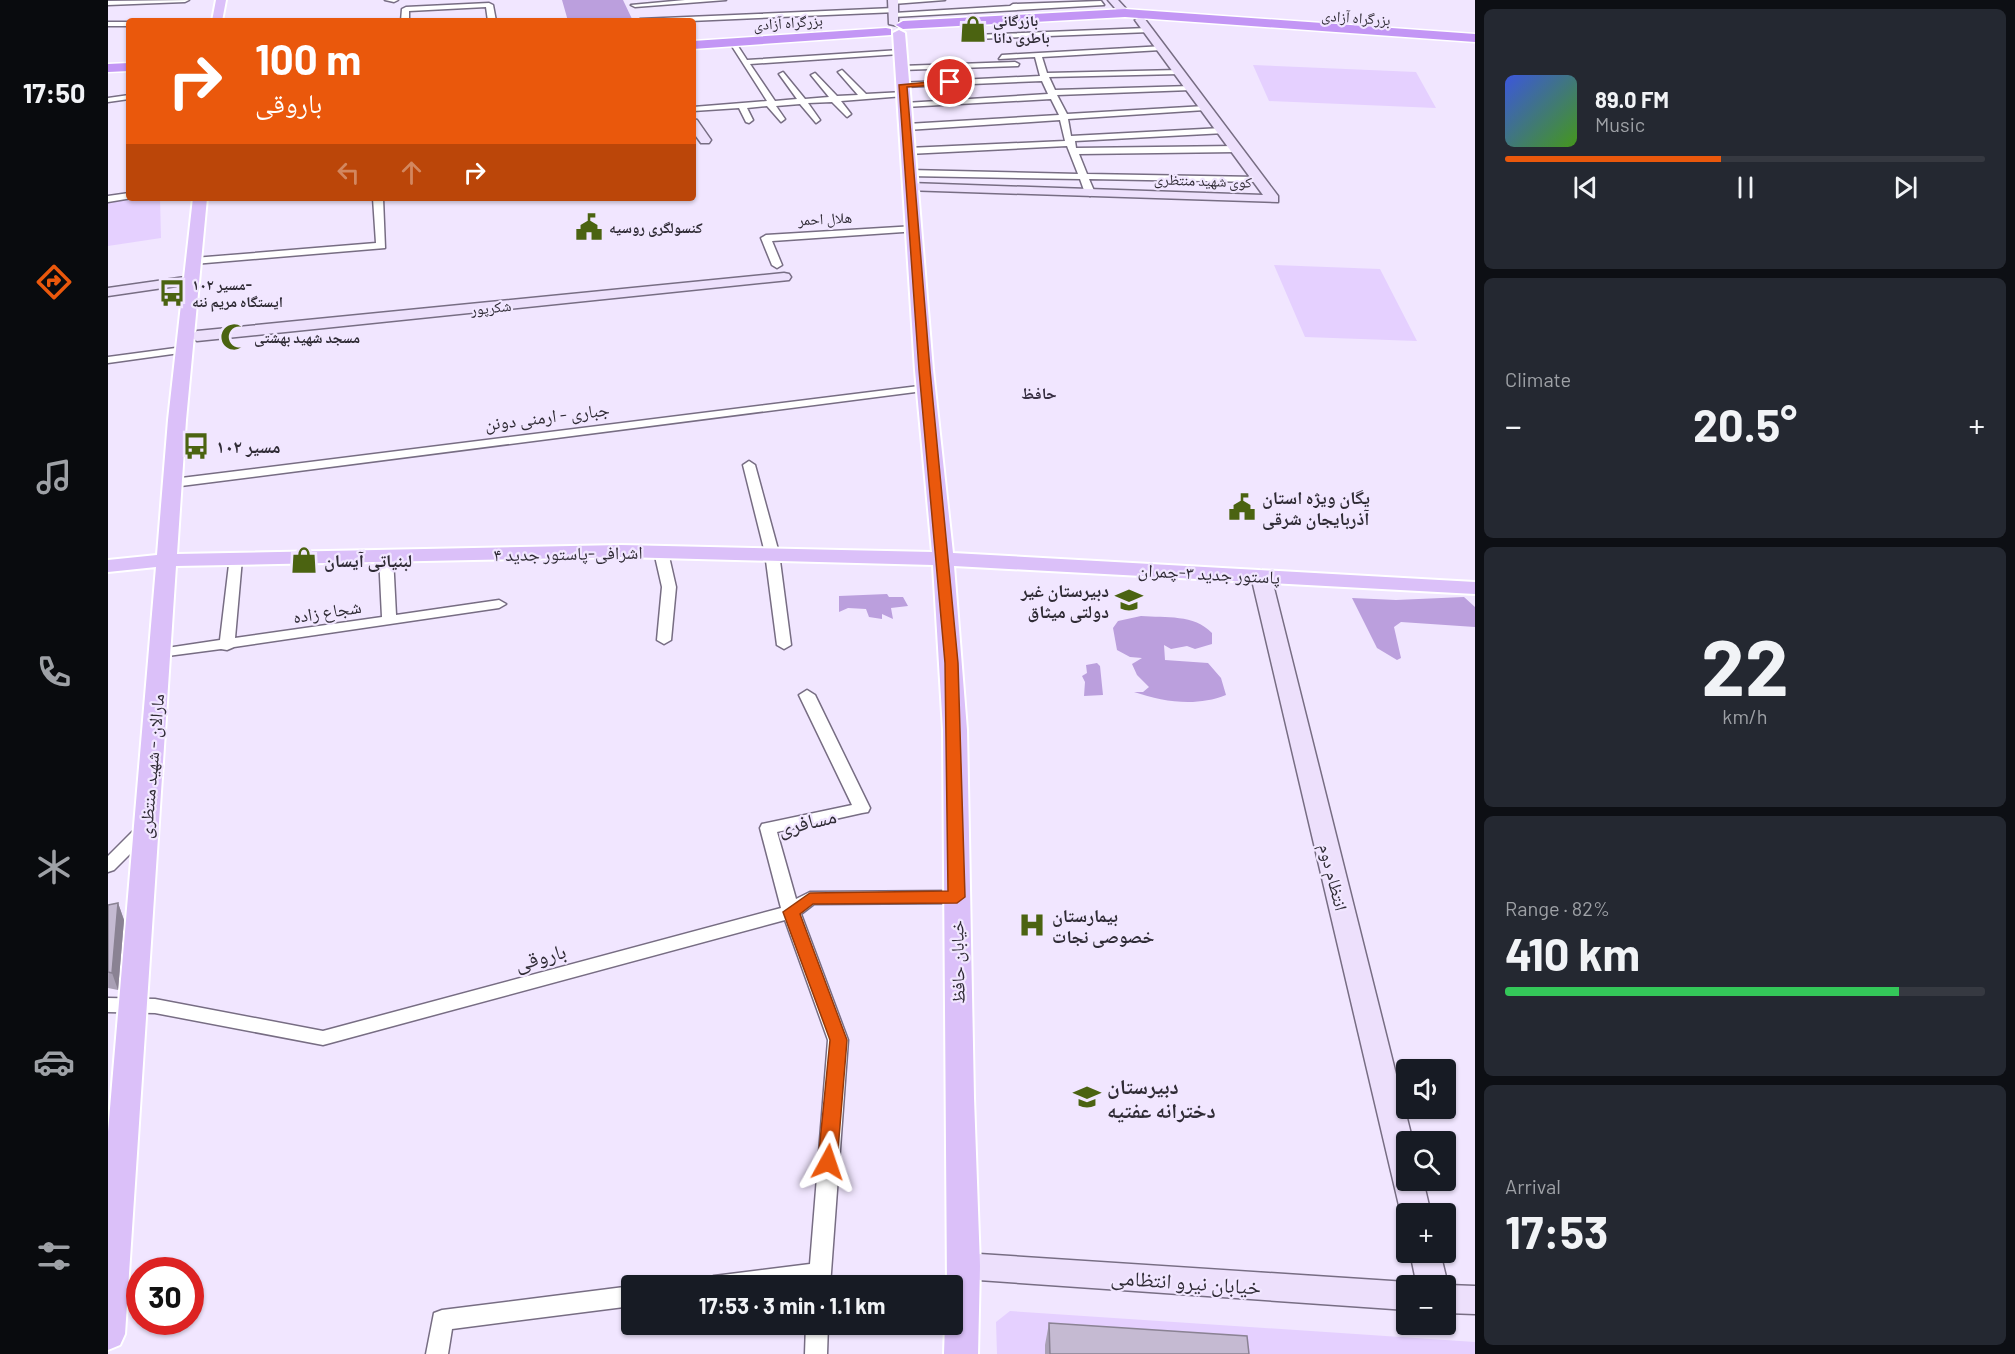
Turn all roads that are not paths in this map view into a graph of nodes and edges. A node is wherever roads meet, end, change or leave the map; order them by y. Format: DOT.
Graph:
graph roads {
  1 [pos="185,0"];
  2 [pos="221,0"];
  3 [pos="389,0"];
  4 [pos="394,0"];
  5 [pos="722,0"];
  6 [pos="942,0"];
  7 [pos="1113,0"];
  8 [pos="709,1"];
  9 [pos="108,3"];
  10 [pos="1101,3"];
  11 [pos="635,4"];
  12 [pos="1015,8"];
  13 [pos="1125,13"];
  14 [pos="718,16"];
  15 [pos="218,18"];
  16 [pos="405,18"];
  17 [pos="491,18"];
  18 [pos="687,18"];
  19 [pos="108,24"];
  20 [pos="126,24"];
  21 [pos="723,25"];
  22 [pos="1144,25"];
  23 [pos="975,38"];
  24 [pos="1475,38"];
  25 [pos="696,39"];
  26 [pos="731,42"];
  27 [pos="1475,43"];
  28 [pos="696,45"];
  29 [pos="898,46"];
  30 [pos="1161,48"];
  31 [pos="1002,57"];
  32 [pos="1039,59"];
  33 [pos="745,62"];
  34 [pos="126,69"];
  35 [pos="108,70"];
  36 [pos="843,72"];
  37 [pos="1179,72"];
  38 [pos="783,74"];
  39 [pos="815,75"];
  40 [pos="1044,76"];
  41 [pos="1191,88"];
  42 [pos="1052,94"];
  43 [pos="126,97"];
  44 [pos="864,97"];
  45 [pos="834,99"];
  46 [pos="108,100"];
  47 [pos="803,102"];
  48 [pos="772,104"];
  49 [pos="742,106"];
  50 [pos="1205,108"];
  51 [pos="696,109"];
  52 [pos="847,114"];
  53 [pos="1065,117"];
  54 [pos="781,119"];
  55 [pos="749,120"];
  56 [pos="816,120"];
  57 [pos="696,127"];
  58 [pos="1222,131"];
  59 [pos="705,140"];
  60 [pos="1072,144"];
  61 [pos="1236,149"];
  62 [pos="909,170"];
  63 [pos="1084,175"];
  64 [pos="1258,180"];
  65 [pos="1090,193"];
  66 [pos="126,196"];
  67 [pos="108,199"];
  68 [pos="200,201"];
  69 [pos="378,201"];
  70 [pos="915,229"];
  71 [pos="193,271"];
  72 [pos="781,271"];
  73 [pos="108,292"];
  74 [pos="190,343"];
  75 [pos="108,360"];
  76 [pos="927,388"];
  77 [pos="749,465"];
  78 [pos="173,483"];
  79 [pos="661,552"];
  80 [pos="772,554"];
  81 [pos="386,556"];
  82 [pos="943,558"];
  83 [pos="236,559"];
  84 [pos="167,563"];
  85 [pos="108,566"];
  86 [pos="108,574"];
  87 [pos="1261,576"];
  88 [pos="1475,588"];
  89 [pos="499,604"];
  90 [pos="389,621"];
  91 [pos="664,640"];
  92 [pos="784,645"];
  93 [pos="227,646"];
  94 [pos="160,653"];
  95 [pos="807,695"];
  96 [pos="147,827"];
  97 [pos="108,866"];
  98 [pos="957,897"];
  99 [pos="791,912"];
  100 [pos="108,1005"];
  101 [pos="133,1006"];
  102 [pos="1396,1134"];
  103 [pos="964,1266"];
  104 [pos="819,1275"];
  105 [pos="1396,1295"];
  106 [pos="621,1297"];
  107 [pos="1456,1299"];
  108 [pos="1475,1300"];
  109 [pos="108,1334"];
  110 [pos="817,1335"];
  111 [pos="437,1354"];
  112 [pos="816,1354"];
  113 [pos="961,1354"];
  1 -- 9 [label="street"];
  2 -- 15 [label="main road"];
  3 -- 4 [label="street"];
  5 -- 8 [label="street"];
  6 -- 29 [label="street"];
  7 -- 13 [label="street"];
  8 -- 11 [label="street"];
  8 -- 14 [label="street"];
  10 -- 12 [label="street"];
  12 -- 13 [label="highway, بزرگراه آزادی"];
  12 -- 29 [label="highway, بزرگراه آزادی"];
  13 -- 24 [label="highway, بزرگراه آزادی"];
  14 -- 18 [label="street"];
  14 -- 21 [label="street"];
  14 -- 29 [label="street"];
  16 -- 17 [label="street"];
  19 -- 20 [label="street"];
  22 -- 23 [label="street"];
  22 -- 27 [label="highway, بزرگراه آزادی"];
  22 -- 29 [label="highway, بزرگراه آزادی"];
  22 -- 30 [label="street, کوی شهید منتظری"];
  25 -- 29 [label="highway, بزرگراه آزادی"];
  26 -- 28 [label="highway, بزرگراه آزادی"];
  26 -- 29 [label="highway, بزرگراه آزادی"];
  26 -- 33 [label="street"];
  29 -- 32 [label="street"];
  29 -- 33 [label="street"];
  29 -- 40 [label="street"];
  29 -- 42 [label="street"];
  29 -- 44 [label="street"];
  29 -- 53 [label="street"];
  29 -- 62 [label="main road, خیابان حافظ"];
  30 -- 32 [label="street"];
  30 -- 37 [label="street, کوی شهید منتظری"];
  31 -- 32 [label="street"];
  32 -- 40 [label="street"];
  33 -- 48 [label="street"];
  34 -- 35 [label="highway"];
  36 -- 44 [label="street"];
  37 -- 40 [label="street"];
  37 -- 41 [label="street, کوی شهید منتظری"];
  38 -- 47 [label="street"];
  39 -- 45 [label="street"];
  40 -- 42 [label="street"];
  41 -- 42 [label="street"];
  41 -- 50 [label="street, کوی شهید منتظری"];
  42 -- 53 [label="street"];
  43 -- 46 [label="street"];
  44 -- 45 [label="street"];
  45 -- 47 [label="street"];
  45 -- 52 [label="street"];
  47 -- 48 [label="street"];
  47 -- 56 [label="street"];
  48 -- 49 [label="street"];
  48 -- 54 [label="street"];
  49 -- 51 [label="street"];
  49 -- 55 [label="street"];
  50 -- 53 [label="street"];
  50 -- 58 [label="street, کوی شهید منتظری"];
  53 -- 60 [label="street"];
  57 -- 59 [label="street"];
  58 -- 60 [label="street"];
  58 -- 61 [label="street, کوی شهید منتظری"];
  60 -- 61 [label="street"];
  60 -- 62 [label="street"];
  60 -- 63 [label="street"];
  61 -- 64 [label="street, کوی شهید منتظری"];
  62 -- 63 [label="street"];
  62 -- 65 [label="street, کوی شهید منتظری"];
  62 -- 70 [label="main road, خیابان حافظ"];
  63 -- 64 [label="street"];
  63 -- 65 [label="street"];
  64 -- 65 [label="street, کوی شهید منتظری"];
  66 -- 67 [label="street"];
  68 -- 71 [label="main road, مارالان - شهید منتظری"];
  69 -- 71 [label="street"];
  70 -- 72 [label="street, هلال احمر"];
  70 -- 76 [label="main road, خیابان حافظ"];
  71 -- 73 [label="street"];
  71 -- 74 [label="main road, مارالان - شهید منتظری"];
  72 -- 74 [label="street, شکرپور"];
  74 -- 75 [label="street"];
  74 -- 78 [label="main road, مارالان - شهید منتظری"];
  76 -- 78 [label="street, جباری - ارمنی دونن"];
  76 -- 82 [label="main road, خیابان حافظ"];
  77 -- 80 [label="street"];
  78 -- 84 [label="main road, مارالان - شهید منتظری"];
  79 -- 80 [label="main road, اشرافی-پاستور جدید ۴"];
  79 -- 81 [label="main road, اشرافی-پاستور جدید ۴"];
  79 -- 91 [label="street"];
  80 -- 82 [label="main road, اشرافی-پاستور جدید ۴"];
  80 -- 92 [label="street"];
  81 -- 83 [label="main road, اشرافی-پاستور جدید ۴"];
  81 -- 90 [label="street"];
  82 -- 87 [label="main road, پاستور جدید ۳-چمران"];
  82 -- 98 [label="main road, خیابان حافظ"];
  83 -- 84 [label="main road, اشرافی-پاستور جدید ۴"];
  83 -- 93 [label="street"];
  84 -- 85 [label="main road"];
  84 -- 86 [label="main road"];
  84 -- 94 [label="main road, مارالان - شهید منتظری"];
  87 -- 88 [label="main road, پاستور جدید ۳-چمران"];
  87 -- 102 [label="street, انتظام دوم"];
  89 -- 90 [label="street, شجاع زاده"];
  90 -- 93 [label="street, شجاع زاده"];
  93 -- 94 [label="street, شجاع زاده"];
  94 -- 96 [label="main road, مارالان - شهید منتظری"];
  95 -- 99 [label="street, مسافری"];
  96 -- 97 [label="street"];
  96 -- 101 [label="main road, مارالان - شهید منتظری"];
  98 -- 99 [label="street, باروقی"];
  98 -- 103 [label="main road, خیابان حافظ"];
  99 -- 101 [label="street, باروقی"];
  99 -- 104 [label="street, مسافری"];
  100 -- 101 [label="street, باروقی"];
  101 -- 109 [label="main road, مارالان - شهید منتظری"];
  103 -- 105 [label="street, خیابان نیرو انتظامی"];
  103 -- 113 [label="main road, خیابان حافظ"];
  106 -- 111 [label="street"];
  107 -- 108 [label="street"];
  110 -- 112 [label="street"];
}
